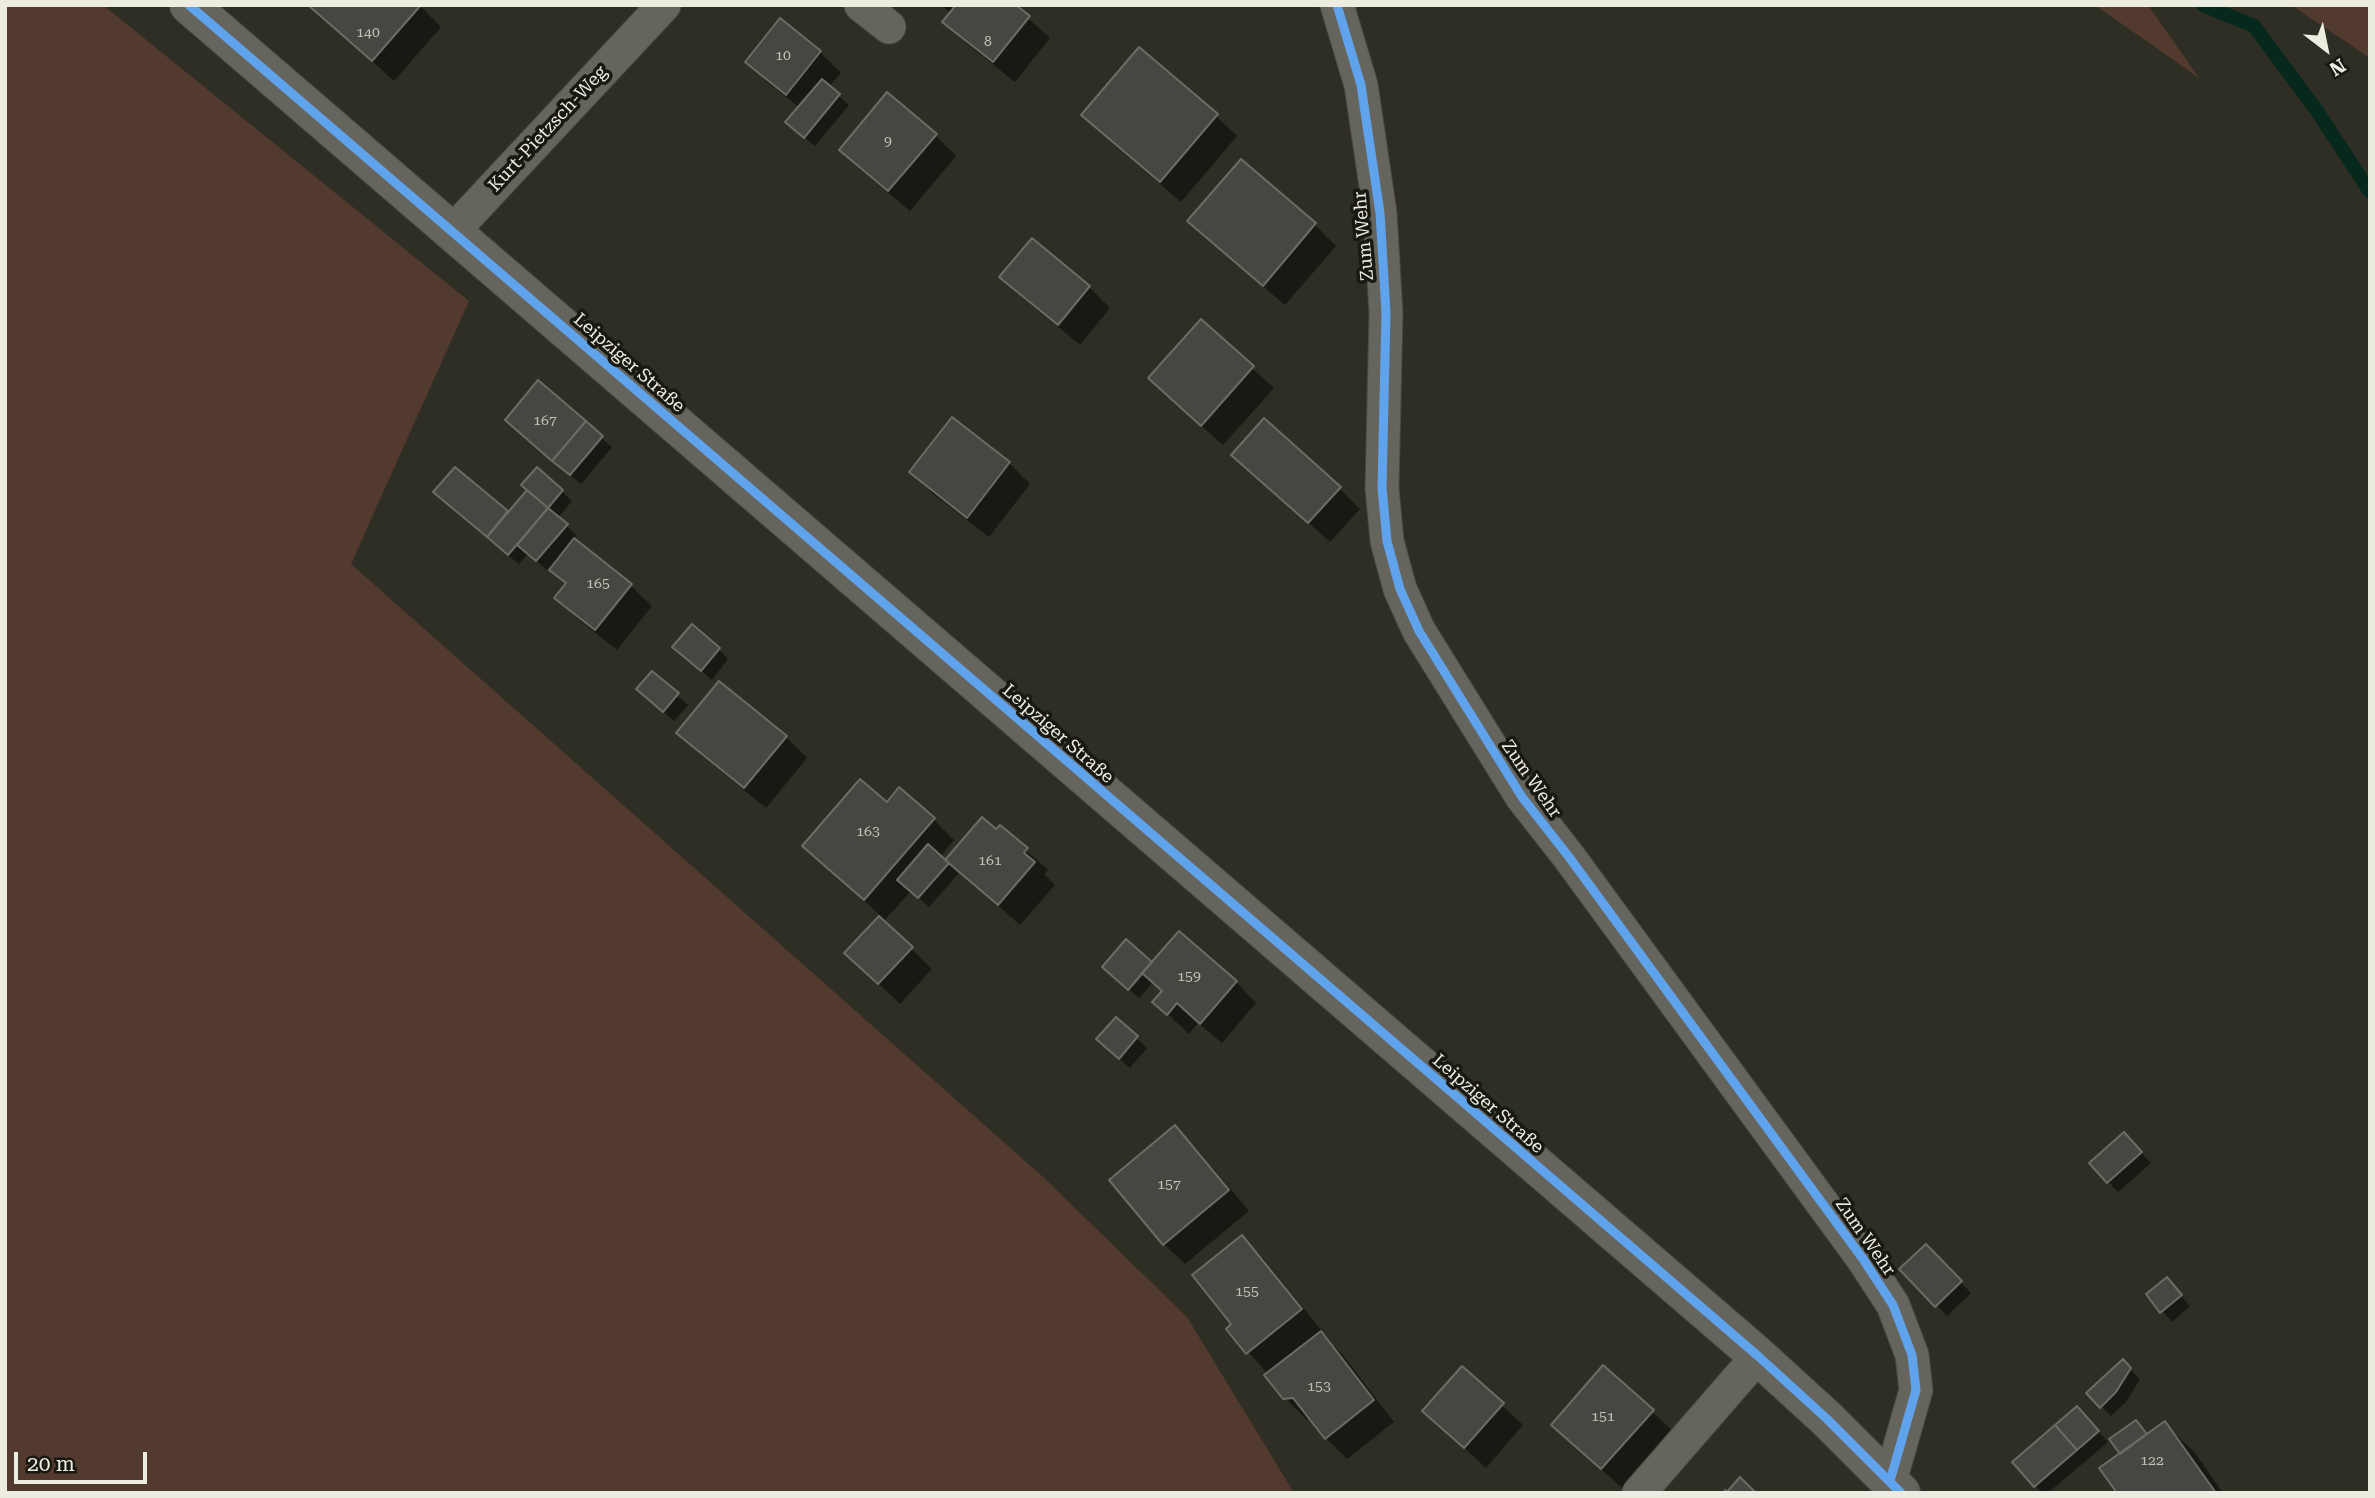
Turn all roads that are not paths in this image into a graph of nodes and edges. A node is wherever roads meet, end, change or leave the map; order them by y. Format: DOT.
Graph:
graph roads {
  1 [pos="189,5"];
  2 [pos="861,5"];
  3 [pos="1337,5"];
  4 [pos="645,12"];
  5 [pos="889,27"];
  6 [pos="453,231"];
  7 [pos="1758,1356"];
  8 [pos="1896,1487"];
  9 [pos="1639,1493"];
  1 -- 6 [label="street, Leipziger Straße"];
  2 -- 5 [label="street"];
  3 -- 8 [label="street, Zum Wehr"];
  4 -- 6 [label="street, Kurt-Pietzsch-Weg"];
  6 -- 7 [label="street, Leipziger Straße"];
  7 -- 8 [label="street, Leipziger Straße"];
  7 -- 9 [label="street"];
}
